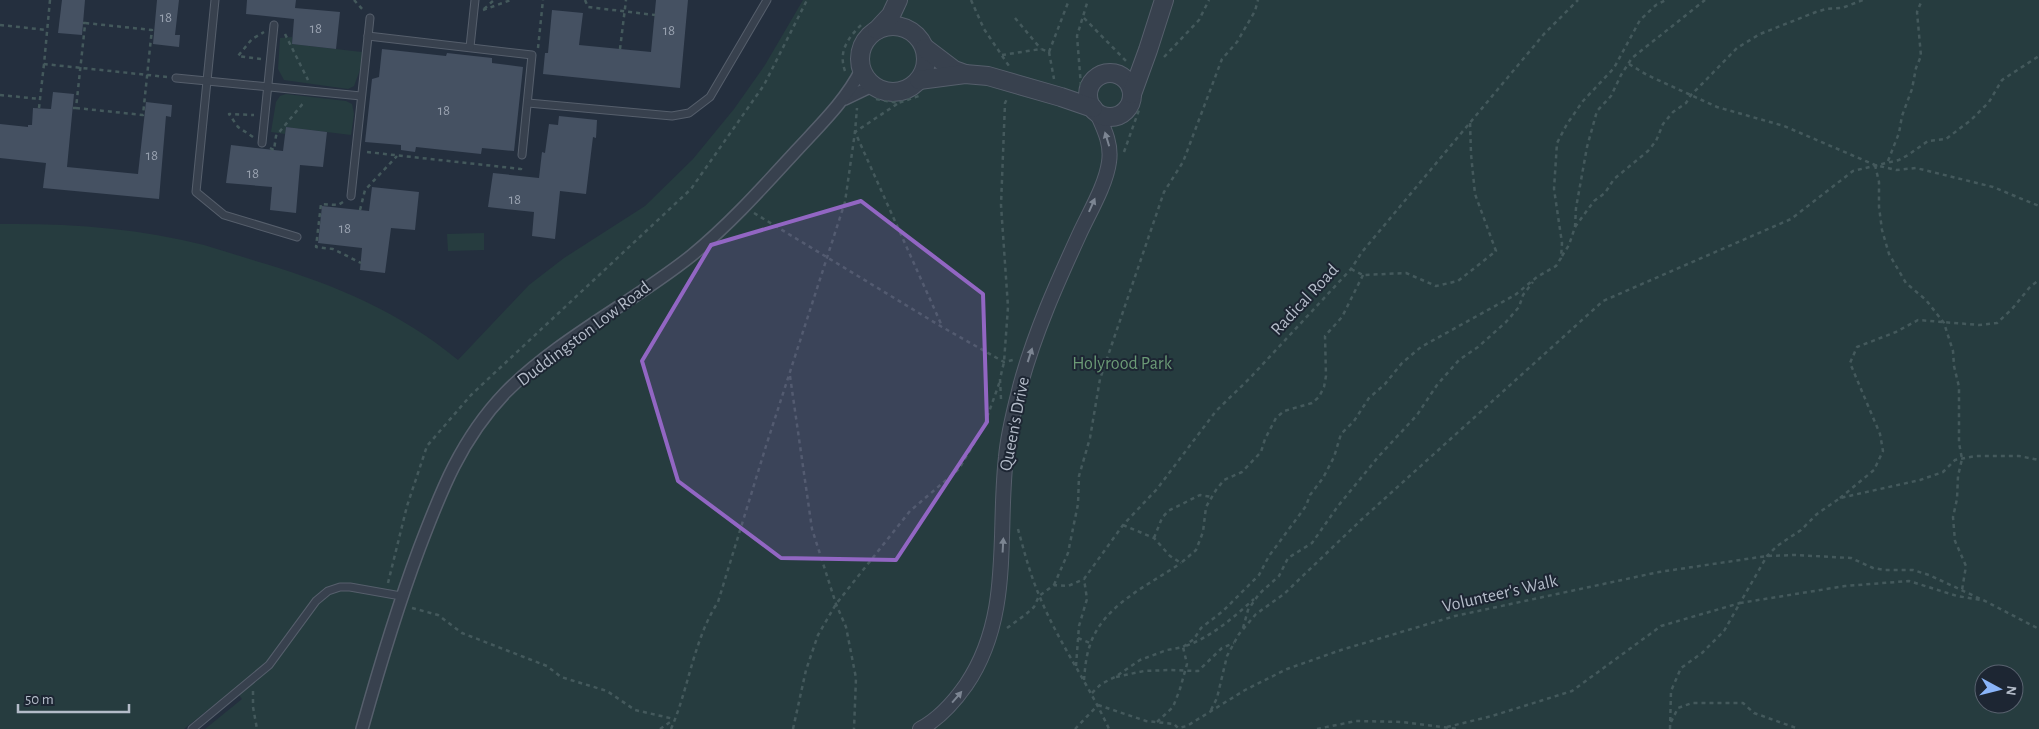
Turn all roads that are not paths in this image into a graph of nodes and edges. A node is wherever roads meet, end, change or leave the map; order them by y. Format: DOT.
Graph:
graph roads {
  1 [pos="215,0"];
  2 [pos="475,0"];
  3 [pos="767,0"];
  4 [pos="898,0"];
  5 [pos="904,0"];
  6 [pos="1164,0"];
  7 [pos="370,18"];
  8 [pos="274,25"];
  9 [pos="871,25"];
  10 [pos="913,33"];
  11 [pos="368,36"];
  12 [pos="470,47"];
  13 [pos="924,48"];
  14 [pos="1139,66"];
  15 [pos="861,70"];
  16 [pos="966,74"];
  17 [pos="176,78"];
  18 [pos="207,81"];
  19 [pos="268,86"];
  20 [pos="872,86"];
  21 [pos="922,86"];
  22 [pos="1085,90"];
  23 [pos="854,93"];
  24 [pos="1132,94"];
  25 [pos="361,96"];
  26 [pos="1059,96"];
  27 [pos="528,103"];
  28 [pos="1094,110"];
  29 [pos="262,143"];
  30 [pos="522,155"];
  31 [pos="351,196"];
  32 [pos="297,237"];
  33 [pos="401,596"];
  34 [pos="192,729"];
  35 [pos="362,729"];
  36 [pos="920,729"];
  1 -- 18 [label="lane"];
  2 -- 12 [label="lane"];
  3 -- 27 [label="lane"];
  4 -- 9 [label="street"];
  5 -- 10 [label="street"];
  6 -- 14 [label="street"];
  7 -- 11 [label="lane"];
  8 -- 19 [label="lane"];
  9 -- 10 [label="street"];
  9 -- 15 [label="street"];
  10 -- 13 [label="street"];
  11 -- 12 [label="lane"];
  11 -- 25 [label="lane"];
  12 -- 27 [label="lane"];
  13 -- 16 [label="street"];
  13 -- 21 [label="street"];
  14 -- 22 [label="street"];
  14 -- 24 [label="street"];
  14 -- 24 [label="street"];
  15 -- 20 [label="street"];
  15 -- 23 [label="street"];
  16 -- 21 [label="street"];
  16 -- 26 [label="street"];
  17 -- 18 [label="lane"];
  18 -- 19 [label="lane"];
  18 -- 32 [label="lane"];
  19 -- 25 [label="lane"];
  19 -- 29 [label="lane"];
  20 -- 21 [label="street"];
  20 -- 23 [label="street"];
  22 -- 26 [label="street"];
  22 -- 28 [label="street, Queen's Drive"];
  23 -- 33 [label="street, Duddingston Low Road"];
  24 -- 28 [label="street"];
  25 -- 31 [label="lane"];
  26 -- 28 [label="street"];
  27 -- 30 [label="lane"];
  36 -- 28 [label="street, Queen's Drive, one-way"];
  33 -- 34 [label="lane"];
  33 -- 35 [label="street, Duddingston Low Road"];
}
